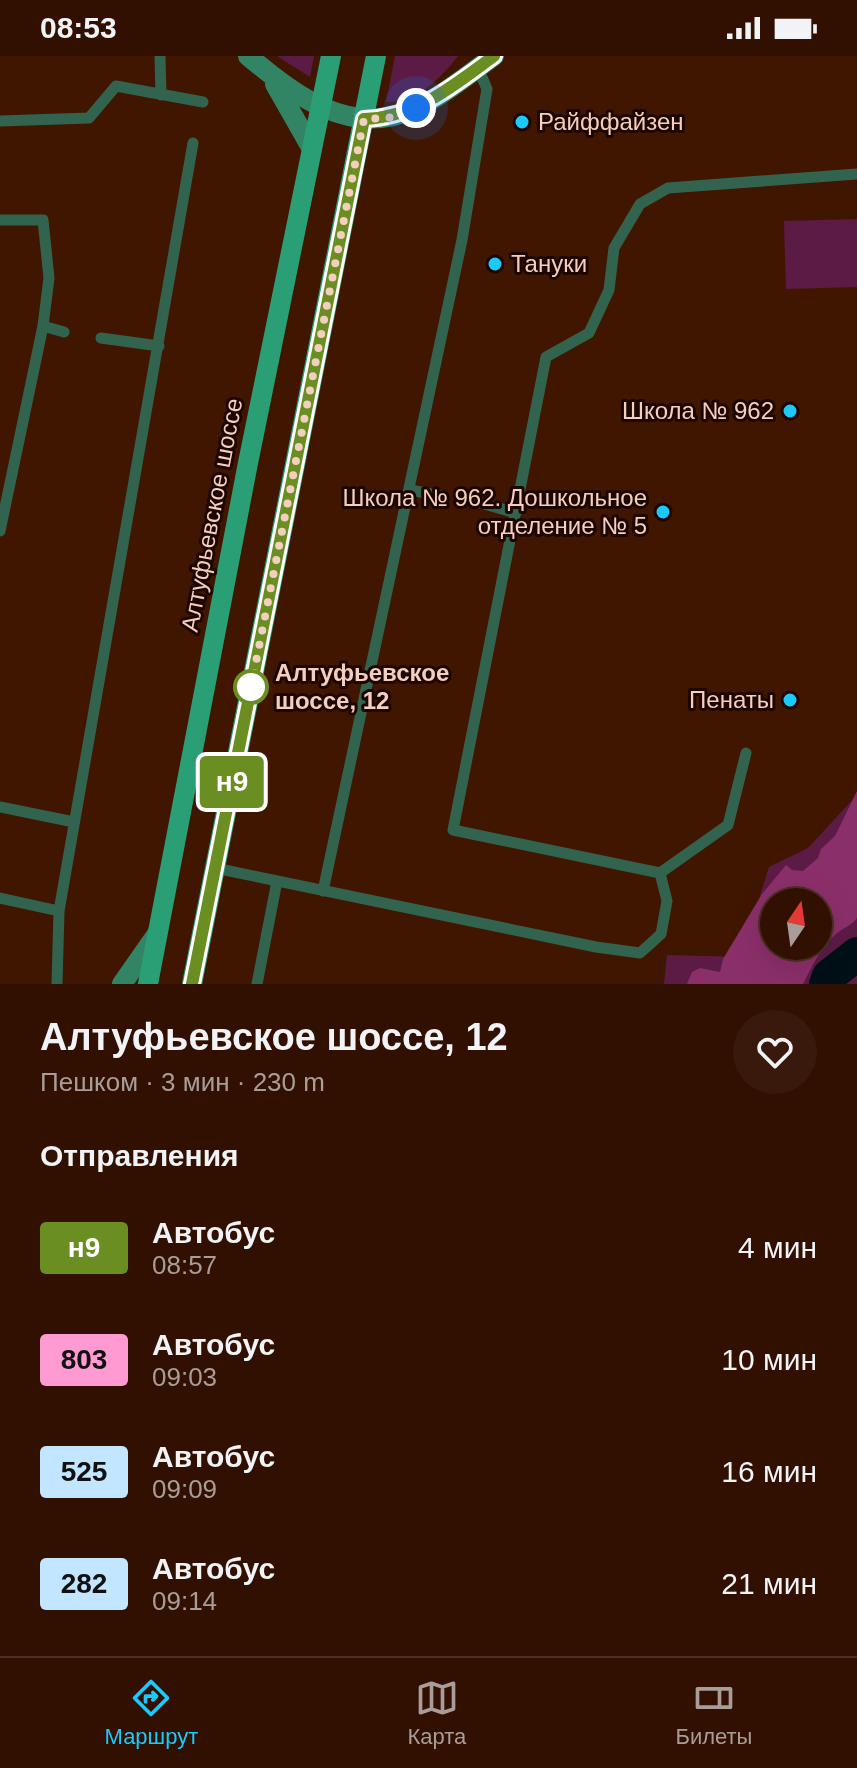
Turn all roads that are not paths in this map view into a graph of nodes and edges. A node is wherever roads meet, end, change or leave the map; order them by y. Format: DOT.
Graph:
graph roads {
  1 [pos="160,56"];
  2 [pos="248,56"];
  3 [pos="331,56"];
  4 [pos="376,56"];
  5 [pos="488,60"];
  6 [pos="263,64"];
  7 [pos="161,95"];
  8 [pos="203,102"];
  9 [pos="321,109"];
  10 [pos="364,119"];
  11 [pos="0,121"];
  12 [pos="193,143"];
  13 [pos="312,149"];
  14 [pos="857,174"];
  15 [pos="0,220"];
  16 [pos="43,326"];
  17 [pos="64,332"];
  18 [pos="101,338"];
  19 [pos="159,346"];
  20 [pos="410,490"];
  21 [pos="442,496"];
  22 [pos="474,501"];
  23 [pos="516,513"];
  24 [pos="0,531"];
  25 [pos="746,753"];
  26 [pos="0,807"];
  27 [pos="74,822"];
  28 [pos="215,868"];
  29 [pos="660,873"];
  30 [pos="277,881"];
  31 [pos="323,891"];
  32 [pos="0,898"];
  33 [pos="59,911"];
  34 [pos="157,934"];
  35 [pos="57,984"];
  36 [pos="122,984"];
  37 [pos="148,984"];
  38 [pos="192,984"];
  39 [pos="257,984"];
  1 -- 7 [label="lane"];
  2 -- 6 [label="main road"];
  3 -- 9 [label="main road, Алтуфьевское шоссе"];
  4 -- 10 [label="main road"];
  5 -- 10 [label="main road"];
  5 -- 20 [label="lane"];
  6 -- 9 [label="main road"];
  6 -- 13 [label="main road"];
  7 -- 8 [label="lane"];
  7 -- 11 [label="lane"];
  9 -- 10 [label="main road"];
  9 -- 13 [label="main road, Алтуфьевское шоссе"];
  10 -- 28 [label="main road"];
  12 -- 19 [label="lane"];
  13 -- 34 [label="main road, Алтуфьевское шоссе"];
  14 -- 23 [label="lane"];
  15 -- 16 [label="lane"];
  16 -- 17 [label="lane"];
  16 -- 24 [label="lane"];
  18 -- 19 [label="lane"];
  19 -- 27 [label="lane"];
  20 -- 21 [label="lane"];
  20 -- 31 [label="lane"];
  22 -- 23 [label="lane"];
  23 -- 29 [label="lane"];
  25 -- 29 [label="lane"];
  26 -- 27 [label="lane"];
  27 -- 33 [label="lane"];
  28 -- 30 [label="lane"];
  28 -- 38 [label="main road"];
  29 -- 31 [label="lane"];
  30 -- 31 [label="lane"];
  30 -- 39 [label="lane"];
  32 -- 33 [label="lane"];
  33 -- 35 [label="lane"];
  34 -- 36 [label="main road"];
  34 -- 37 [label="main road, Алтуфьевское шоссе"];
}
